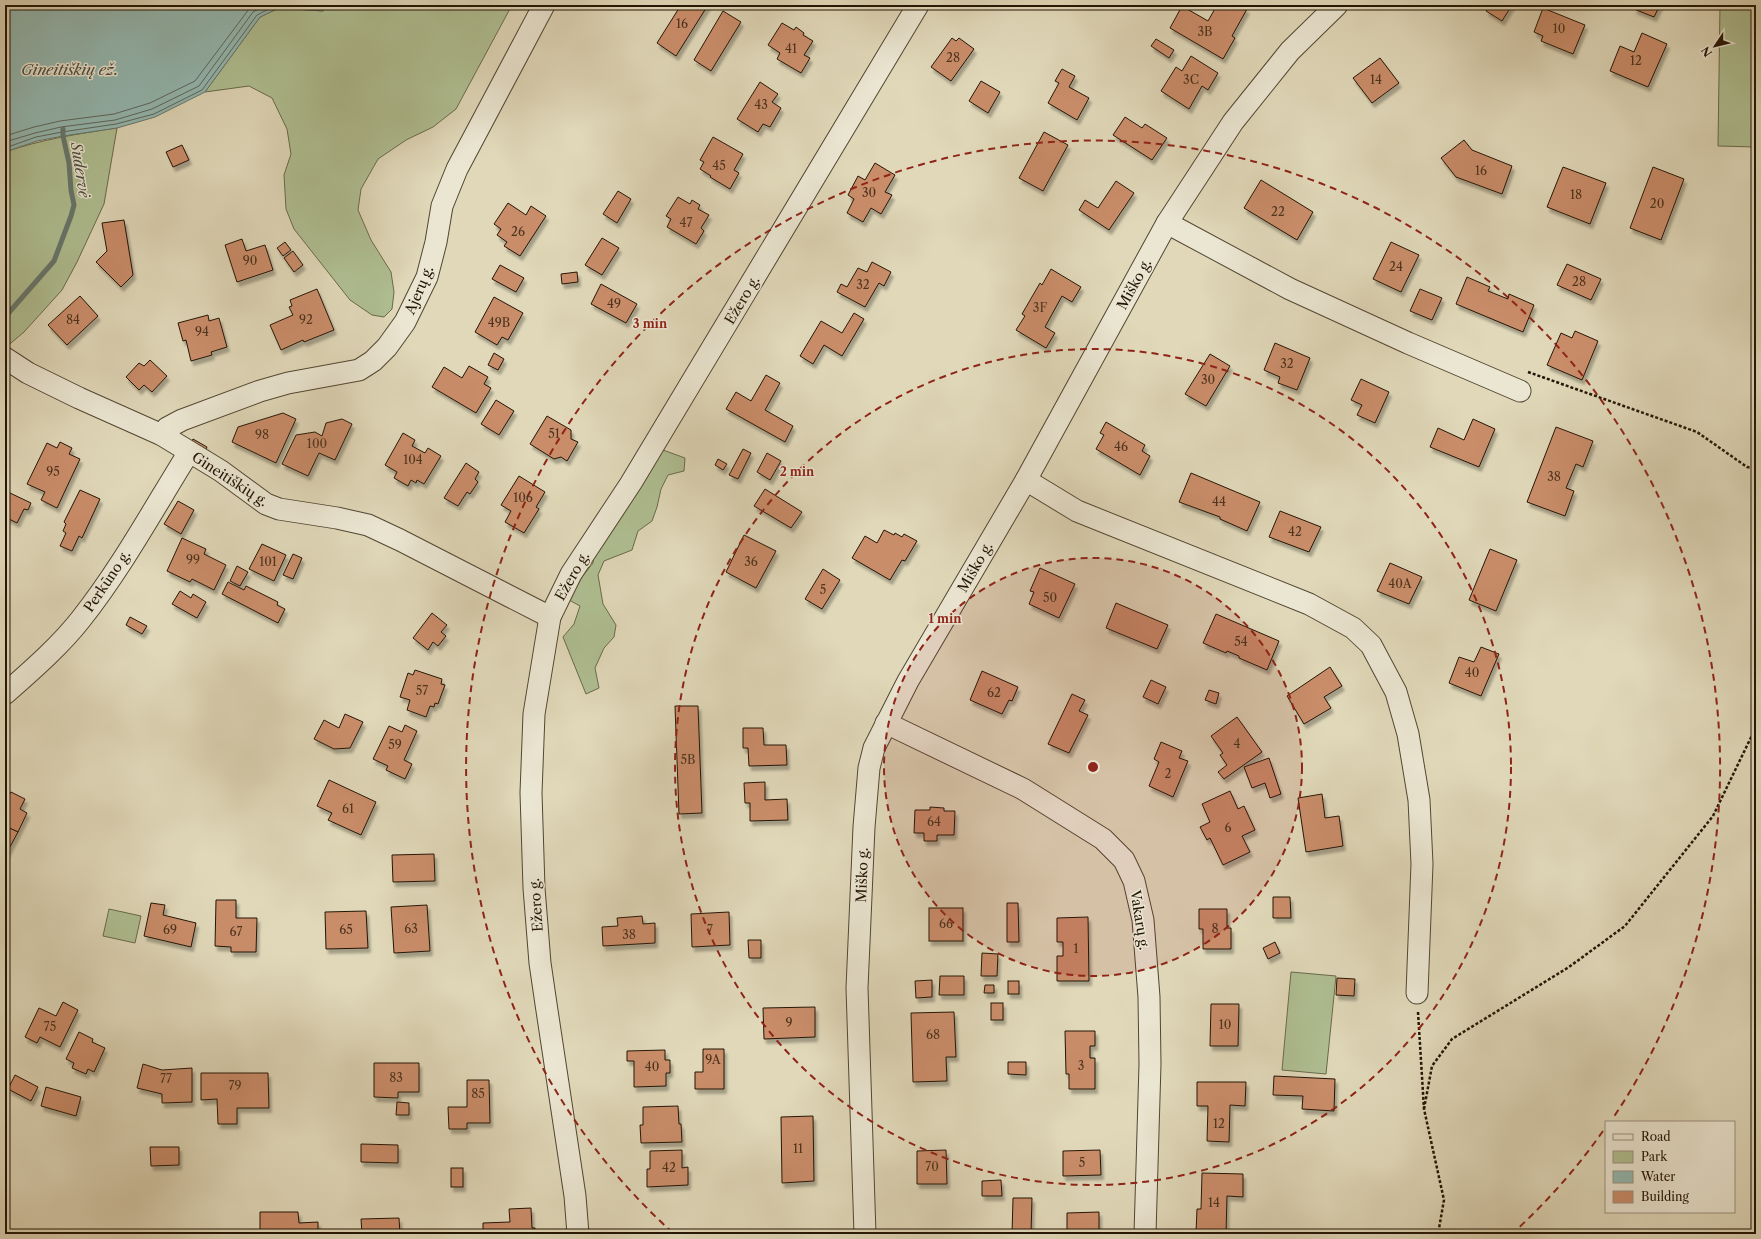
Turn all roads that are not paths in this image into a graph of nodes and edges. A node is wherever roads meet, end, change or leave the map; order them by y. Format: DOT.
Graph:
graph roads {
  1 [pos="544,5"];
  2 [pos="918,5"];
  3 [pos="1337,5"];
  4 [pos="1167,223"];
  5 [pos="5,358"];
  6 [pos="1520,391"];
  7 [pos="162,436"];
  8 [pos="189,452"];
  9 [pos="1026,480"];
  10 [pos="550,617"];
  11 [pos="5,694"];
  12 [pos="886,723"];
  13 [pos="1417,994"];
  14 [pos="578,1234"];
  15 [pos="865,1234"];
  16 [pos="1145,1234"];
  1 -- 7 [label="street, Ajerų g."];
  2 -- 10 [label="street, Ežero g."];
  3 -- 4 [label="street, Miško g."];
  4 -- 6 [label="street"];
  4 -- 9 [label="street, Miško g."];
  5 -- 7 [label="street, Gineitiškių g."];
  7 -- 8 [label="street, Gineitiškių g."];
  8 -- 10 [label="street, Gineitiškių g."];
  8 -- 11 [label="street, Perkūno g."];
  9 -- 12 [label="street, Miško g."];
  9 -- 13 [label="street"];
  10 -- 14 [label="street, Ežero g."];
  12 -- 15 [label="street, Miško g."];
  12 -- 16 [label="street, Vakarų g."];
}
